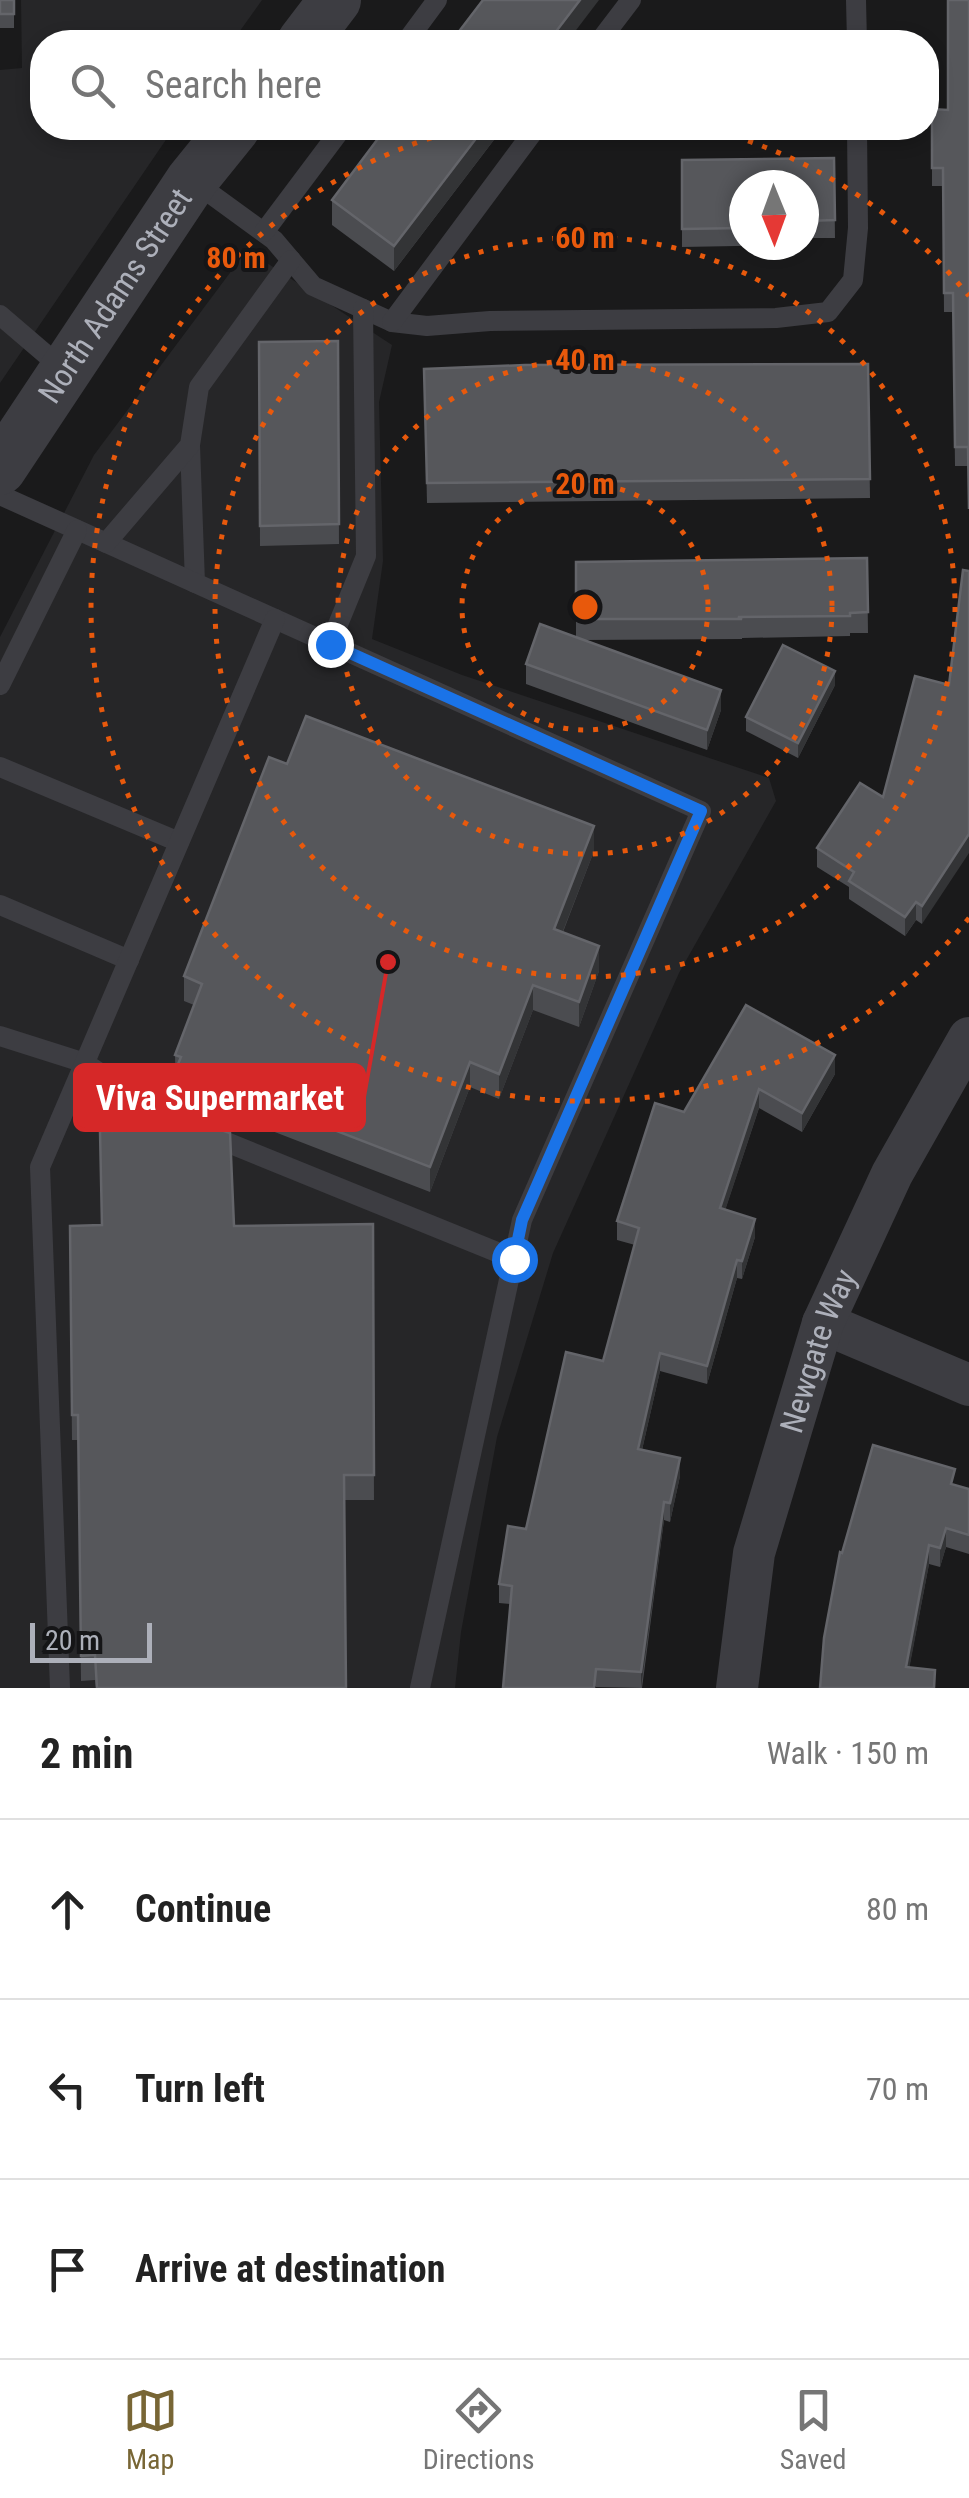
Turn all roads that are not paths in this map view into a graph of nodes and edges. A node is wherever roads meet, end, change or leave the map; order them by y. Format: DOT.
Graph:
graph roads {
  1 [pos="437,0"];
  2 [pos="631,0"];
  3 [pos="856,0"];
  4 [pos="415,30"];
  5 [pos="609,30"];
  6 [pos="856,30"];
  7 [pos="224,140"];
  8 [pos="333,140"];
  9 [pos="527,140"];
  10 [pos="857,140"];
  11 [pos="192,180"];
  12 [pos="264,232"];
  13 [pos="291,260"];
  14 [pos="363,309"];
  15 [pos="0,315"];
  16 [pos="392,322"];
  17 [pos="64,370"];
  18 [pos="190,445"];
  19 [pos="0,469"];
  20 [pos="0,495"];
  21 [pos="78,530"];
  22 [pos="106,543"];
  23 [pos="195,583"];
  24 [pos="275,619"];
  25 [pos="330,644"];
  26 [pos="0,685"];
  27 [pos="0,767"];
  28 [pos="179,842"];
  29 [pos="0,905"];
  30 [pos="128,960"];
  31 [pos="0,1036"];
  32 [pos="969,1038"];
  33 [pos="84,1064"];
  34 [pos="514,1259"];
  35 [pos="823,1323"];
  36 [pos="969,1385"];
  37 [pos="60,1688"];
  38 [pos="420,1688"];
  39 [pos="736,1688"];
  1 -- 4 [label="lane"];
  2 -- 5 [label="lane"];
  3 -- 6 [label="lane"];
  7 -- 11 [label="street, North Adams Street"];
  8 -- 12 [label="lane"];
  9 -- 16 [label="lane"];
  10 -- 16 [label="lane"];
  11 -- 12 [label="lane"];
  11 -- 17 [label="street, North Adams Street"];
  12 -- 13 [label="lane"];
  13 -- 14 [label="lane"];
  13 -- 18 [label="lane"];
  14 -- 16 [label="lane"];
  14 -- 25 [label="lane"];
  15 -- 17 [label="lane"];
  17 -- 19 [label="street, North Adams Street"];
  18 -- 22 [label="lane"];
  18 -- 23 [label="lane"];
  20 -- 21 [label="lane"];
  21 -- 22 [label="lane"];
  21 -- 26 [label="lane"];
  22 -- 23 [label="lane"];
  23 -- 24 [label="lane"];
  24 -- 25 [label="lane"];
  24 -- 28 [label="lane"];
  25 -- 34 [label="lane"];
  27 -- 28 [label="lane"];
  28 -- 30 [label="lane"];
  29 -- 30 [label="lane"];
  30 -- 33 [label="lane"];
  31 -- 33 [label="lane"];
  32 -- 35 [label="street, Newgate Way"];
  33 -- 34 [label="lane"];
  33 -- 37 [label="lane"];
  34 -- 38 [label="lane"];
  35 -- 36 [label="street"];
  35 -- 39 [label="street, Newgate Way"];
}
